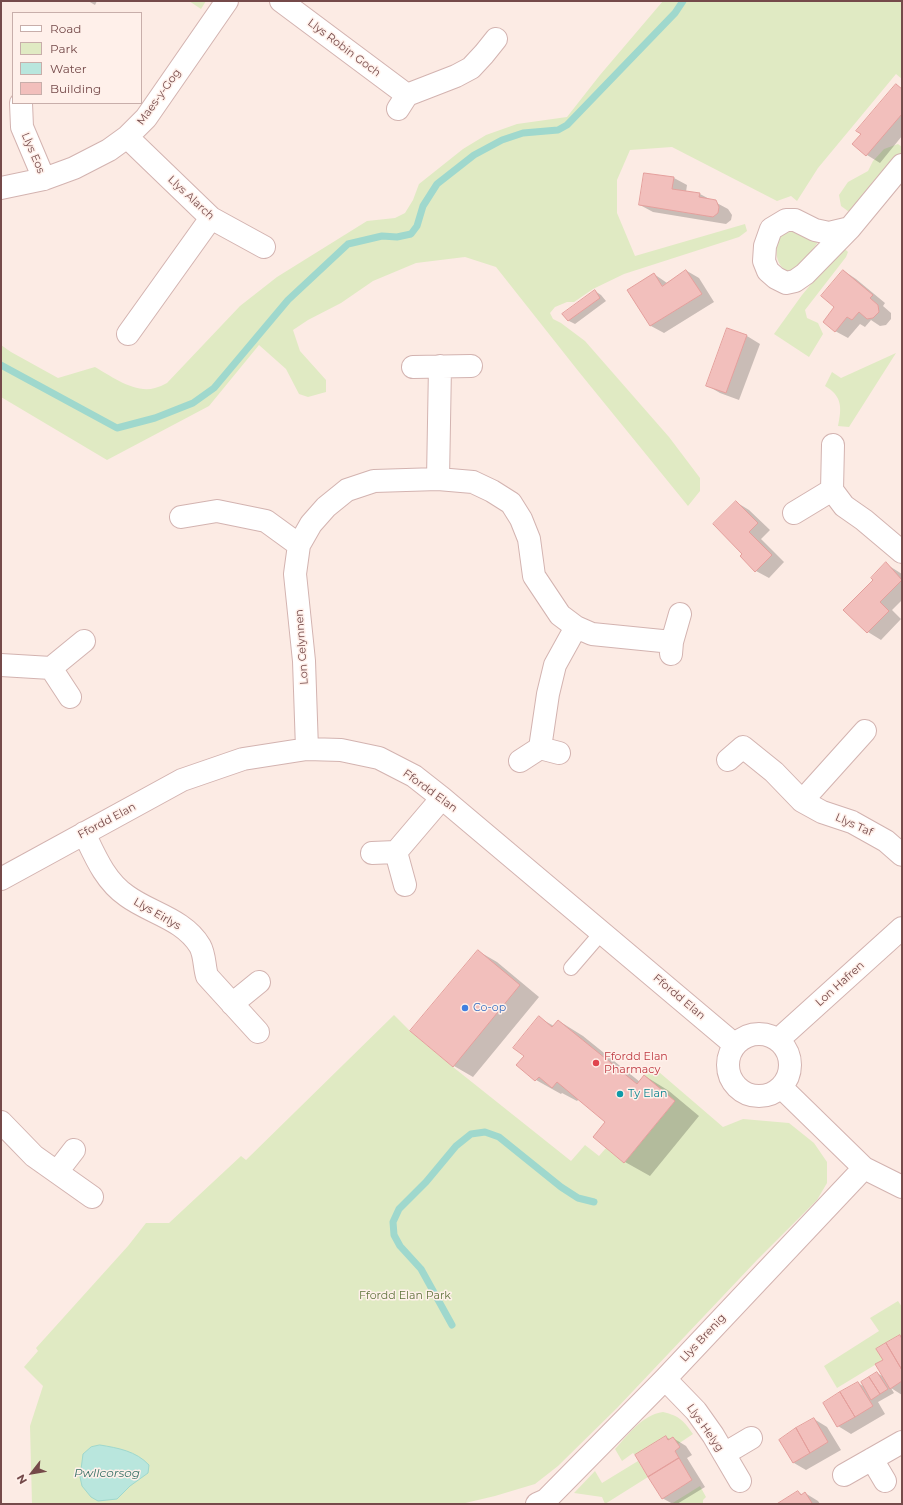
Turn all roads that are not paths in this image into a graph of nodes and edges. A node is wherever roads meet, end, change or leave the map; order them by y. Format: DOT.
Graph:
graph roads {
  1 [pos="226,1"];
  2 [pos="281,1"];
  3 [pos="496,39"];
  4 [pos="21,104"];
  5 [pos="128,137"];
  6 [pos="902,165"];
  7 [pos="44,179"];
  8 [pos="1,188"];
  9 [pos="212,218"];
  10 [pos="850,228"];
  11 [pos="264,247"];
  12 [pos="128,334"];
  13 [pos="440,366"];
  14 [pos="471,366"];
  15 [pos="413,367"];
  16 [pos="833,445"];
  17 [pos="438,479"];
  18 [pos="832,490"];
  19 [pos="794,513"];
  20 [pos="182,517"];
  21 [pos="299,546"];
  22 [pos="902,552"];
  23 [pos="680,614"];
  24 [pos="576,627"];
  25 [pos="84,641"];
  26 [pos="1,665"];
  27 [pos="51,668"];
  28 [pos="70,697"];
  29 [pos="865,731"];
  30 [pos="307,749"];
  31 [pos="728,760"];
  32 [pos="520,761"];
  33 [pos="442,798"];
  34 [pos="802,801"];
  35 [pos="84,833"];
  36 [pos="396,852"];
  37 [pos="372,853"];
  38 [pos="902,855"];
  39 [pos="1,879"];
  40 [pos="405,886"];
  41 [pos="902,928"];
  42 [pos="602,932"];
  43 [pos="571,968"];
  44 [pos="259,982"];
  45 [pos="232,1004"];
  46 [pos="258,1032"];
  47 [pos="778,1040"];
  48 [pos="735,1044"];
  49 [pos="781,1087"];
  50 [pos="1,1122"];
  51 [pos="74,1150"];
  52 [pos="864,1168"];
  53 [pos="57,1172"];
  54 [pos="902,1187"];
  55 [pos="92,1197"];
  56 [pos="665,1379"];
  57 [pos="751,1438"];
  58 [pos="902,1442"];
  59 [pos="724,1454"];
  60 [pos="872,1459"];
  61 [pos="844,1475"];
  62 [pos="740,1481"];
  63 [pos="885,1481"];
  64 [pos="537,1504"];
  1 -- 5 [label="street, Maes-y-Gog"];
  2 -- 3 [label="street, Llys Robin Goch"];
  4 -- 7 [label="street, Llys Eos"];
  5 -- 7 [label="street, Maes-y-Gog"];
  5 -- 9 [label="street, Llys Alarch"];
  6 -- 10 [label="street"];
  7 -- 8 [label="street, Maes-y-Gog"];
  9 -- 11 [label="street, Llys Alarch"];
  9 -- 12 [label="street"];
  13 -- 14 [label="street"];
  13 -- 15 [label="street"];
  13 -- 17 [label="street"];
  16 -- 18 [label="street"];
  17 -- 21 [label="street, Lon Celynnen"];
  17 -- 24 [label="street, Lon Celynnen"];
  18 -- 19 [label="street"];
  18 -- 22 [label="street"];
  20 -- 21 [label="street"];
  21 -- 30 [label="street, Lon Celynnen"];
  23 -- 24 [label="street, Lon Celynnen"];
  24 -- 32 [label="street"];
  25 -- 27 [label="street"];
  26 -- 27 [label="street"];
  27 -- 28 [label="street"];
  29 -- 34 [label="street"];
  30 -- 33 [label="street, Ffordd Elan"];
  30 -- 35 [label="street, Ffordd Elan"];
  31 -- 34 [label="street, Llys Taf"];
  33 -- 36 [label="street"];
  33 -- 42 [label="street, Ffordd Elan"];
  34 -- 38 [label="street, Llys Taf"];
  35 -- 39 [label="street, Ffordd Elan"];
  35 -- 45 [label="street, Llys Eirlys"];
  36 -- 37 [label="street"];
  36 -- 40 [label="street"];
  41 -- 47 [label="street, Lon Hafren"];
  42 -- 43 [label="lane"];
  42 -- 48 [label="street, Ffordd Elan"];
  44 -- 45 [label="street"];
  45 -- 46 [label="street, Llys Eirlys"];
  47 -- 48 [label="street"];
  47 -- 49 [label="street"];
  48 -- 49 [label="street"];
  49 -- 52 [label="street"];
  50 -- 53 [label="street"];
  51 -- 53 [label="street"];
  52 -- 54 [label="street"];
  52 -- 56 [label="street, Llys Brenig"];
  53 -- 55 [label="street"];
  56 -- 59 [label="street, Llys Helyg"];
  56 -- 64 [label="street, Llys Brenig"];
  57 -- 59 [label="street"];
  58 -- 60 [label="street"];
  59 -- 62 [label="street, Llys Helyg"];
  60 -- 61 [label="street"];
  60 -- 63 [label="street"];
}
